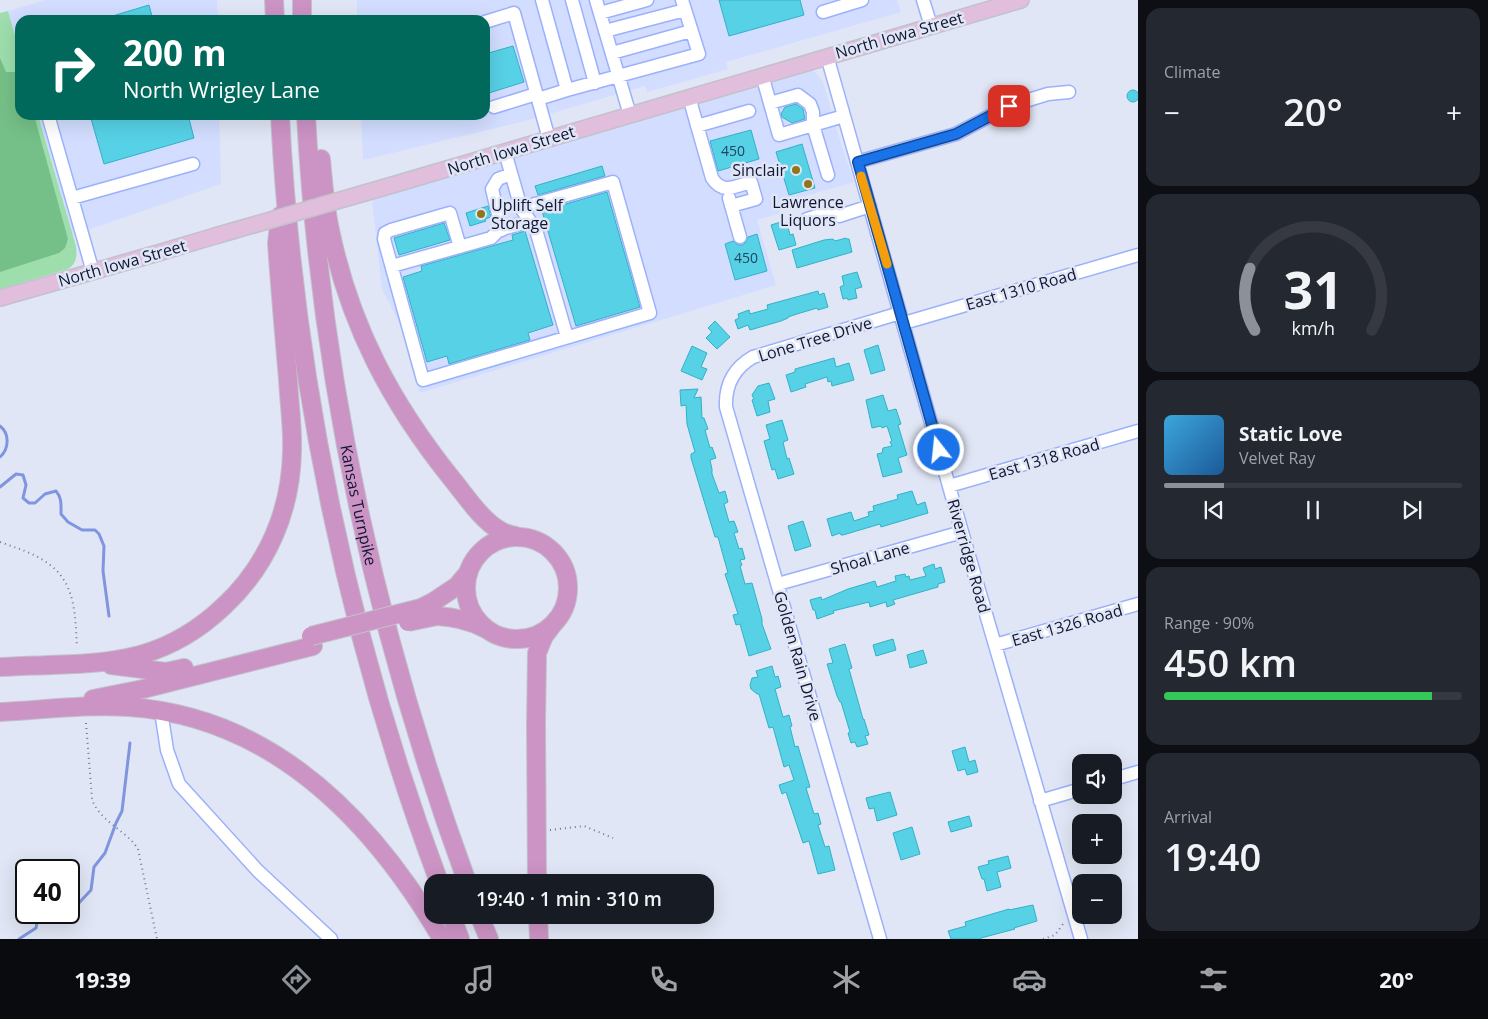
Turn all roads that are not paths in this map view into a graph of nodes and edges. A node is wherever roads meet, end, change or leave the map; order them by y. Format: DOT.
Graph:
graph roads {
  1 [pos="274,0"];
  2 [pos="302,0"];
  3 [pos="510,0"];
  4 [pos="542,0"];
  5 [pos="572,0"];
  6 [pos="596,0"];
  7 [pos="647,0"];
  8 [pos="862,0"];
  9 [pos="923,0"];
  10 [pos="1021,0"];
  11 [pos="684,5"];
  12 [pos="823,12"];
  13 [pos="514,13"];
  14 [pos="600,13"];
  15 [pos="275,15"];
  16 [pos="302,15"];
  17 [pos="490,20"];
  18 [pos="931,26"];
  19 [pos="692,30"];
  20 [pos="605,31"];
  21 [pos="612,53"];
  22 [pos="827,56"];
  23 [pos="762,75"];
  24 [pos="618,76"];
  25 [pos="595,83"];
  26 [pos="568,90"];
  27 [pos="1069,92"];
  28 [pos="537,97"];
  29 [pos="689,97"];
  30 [pos="770,103"];
  31 [pos="494,107"];
  32 [pos="749,111"];
  33 [pos="630,115"];
  34 [pos="844,116"];
  35 [pos="49,120"];
  36 [pos="280,120"];
  37 [pos="306,120"];
  38 [pos="314,120"];
  39 [pos="697,126"];
  40 [pos="813,126"];
  41 [pos="549,139"];
  42 [pos="505,152"];
  43 [pos="858,162"];
  44 [pos="193,164"];
  45 [pos="511,174"];
  46 [pos="828,175"];
  47 [pos="283,176"];
  48 [pos="727,189"];
  49 [pos="72,198"];
  50 [pos="732,206"];
  51 [pos="870,206"];
  52 [pos="521,208"];
  53 [pos="807,218"];
  54 [pos="530,222"];
  55 [pos="502,230"];
  56 [pos="740,237"];
  57 [pos="460,247"];
  58 [pos="1138,255"];
  59 [pos="392,266"];
  60 [pos="93,272"];
  61 [pos="0,298"];
  62 [pos="902,318"];
  63 [pos="567,338"];
  64 [pos="734,374"];
  65 [pos="1138,431"];
  66 [pos="949,486"];
  67 [pos="962,532"];
  68 [pos="516,536"];
  69 [pos="468,573"];
  70 [pos="778,584"];
  71 [pos="1138,604"];
  72 [pos="435,609"];
  73 [pos="555,623"];
  74 [pos="488,630"];
  75 [pos="312,641"];
  76 [pos="995,645"];
  77 [pos="96,662"];
  78 [pos="0,667"];
  79 [pos="66,708"];
  80 [pos="0,712"];
  81 [pos="162,712"];
  82 [pos="1138,772"];
  83 [pos="1122,777"];
  84 [pos="1072,792"];
  85 [pos="1040,801"];
  86 [pos="435,874"];
  87 [pos="464,874"];
  88 [pos="537,874"];
  89 [pos="454,924"];
  90 [pos="483,924"];
  91 [pos="538,924"];
  92 [pos="331,939"];
  93 [pos="442,939"];
  94 [pos="460,939"];
  95 [pos="489,939"];
  96 [pos="539,939"];
  97 [pos="880,939"];
  98 [pos="1079,939"];
  1 -- 15 [label="highway"];
  2 -- 16 [label="highway"];
  3 -- 13 [label="street"];
  4 -- 26 [label="street"];
  5 -- 25 [label="street"];
  6 -- 14 [label="street"];
  7 -- 14 [label="street"];
  8 -- 12 [label="street"];
  9 -- 18 [label="street"];
  10 -- 18 [label="main road, North Iowa Street"];
  11 -- 19 [label="street"];
  11 -- 20 [label="street"];
  13 -- 17 [label="street"];
  13 -- 28 [label="street"];
  14 -- 20 [label="street"];
  18 -- 22 [label="main road, North Iowa Street"];
  19 -- 21 [label="street"];
  19 -- 24 [label="street"];
  20 -- 21 [label="street"];
  21 -- 24 [label="street"];
  22 -- 23 [label="main road, North Iowa Street"];
  22 -- 34 [label="street, Riverridge Road"];
  23 -- 29 [label="main road, North Iowa Street"];
  23 -- 30 [label="street"];
  24 -- 25 [label="street"];
  24 -- 33 [label="street"];
  25 -- 26 [label="street"];
  26 -- 28 [label="street"];
  27 -- 43 [label="street"];
  28 -- 31 [label="street"];
  28 -- 41 [label="street"];
  29 -- 33 [label="main road, North Iowa Street"];
  29 -- 39 [label="street"];
  30 -- 40 [label="street"];
  30 -- 40 [label="street"];
  32 -- 39 [label="street"];
  33 -- 41 [label="main road, North Iowa Street"];
  34 -- 40 [label="street"];
  34 -- 43 [label="street, Riverridge Road"];
  35 -- 49 [label="street"];
  36 -- 47 [label="highway, Kansas Turnpike"];
  37 -- 87 [label="highway, Kansas Turnpike"];
  38 -- 68 [label="highway"];
  39 -- 48 [label="street"];
  40 -- 46 [label="street"];
  41 -- 42 [label="main road, North Iowa Street"];
  42 -- 45 [label="street"];
  42 -- 60 [label="main road, North Iowa Street, bridge"];
  43 -- 51 [label="street, Riverridge Road"];
  44 -- 49 [label="street"];
  45 -- 52 [label="street"];
  45 -- 55 [label="street"];
  47 -- 77 [label="highway"];
  47 -- 86 [label="highway, Kansas Turnpike"];
  48 -- 50 [label="street"];
  48 -- 50 [label="street"];
  49 -- 60 [label="street"];
  50 -- 56 [label="street"];
  51 -- 53 [label="street"];
  51 -- 62 [label="street, Riverridge Road"];
  52 -- 54 [label="street"];
  52 -- 63 [label="street"];
  54 -- 55 [label="street"];
  54 -- 63 [label="street"];
  55 -- 57 [label="street"];
  57 -- 59 [label="street"];
  57 -- 59 [label="street"];
  58 -- 62 [label="street, East 1310 Road"];
  59 -- 63 [label="street"];
  60 -- 61 [label="main road, North Iowa Street"];
  62 -- 64 [label="street, Lone Tree Drive"];
  62 -- 66 [label="street, Riverridge Road"];
  64 -- 70 [label="street, Golden Rain Drive"];
  65 -- 66 [label="street, East 1318 Road"];
  66 -- 67 [label="street, Riverridge Road"];
  67 -- 70 [label="street, Shoal Lane"];
  67 -- 76 [label="street, Riverridge Road"];
  68 -- 69 [label="highway"];
  68 -- 73 [label="highway"];
  69 -- 72 [label="highway"];
  69 -- 74 [label="highway"];
  70 -- 97 [label="street, Golden Rain Drive"];
  71 -- 76 [label="street, East 1326 Road"];
  72 -- 74 [label="highway"];
  72 -- 75 [label="highway, bridge"];
  73 -- 74 [label="highway"];
  73 -- 88 [label="highway"];
  75 -- 77 [label="highway"];
  75 -- 79 [label="highway"];
  76 -- 85 [label="street, Riverridge Road"];
  77 -- 78 [label="highway"];
  79 -- 80 [label="highway"];
  79 -- 81 [label="highway"];
  81 -- 92 [label="street"];
  81 -- 93 [label="highway"];
  82 -- 83 [label="street"];
  84 -- 85 [label="street"];
  85 -- 98 [label="street, Riverridge Road"];
  89 -- 94 [label="highway"];
  90 -- 95 [label="highway"];
  91 -- 96 [label="highway"];
}
